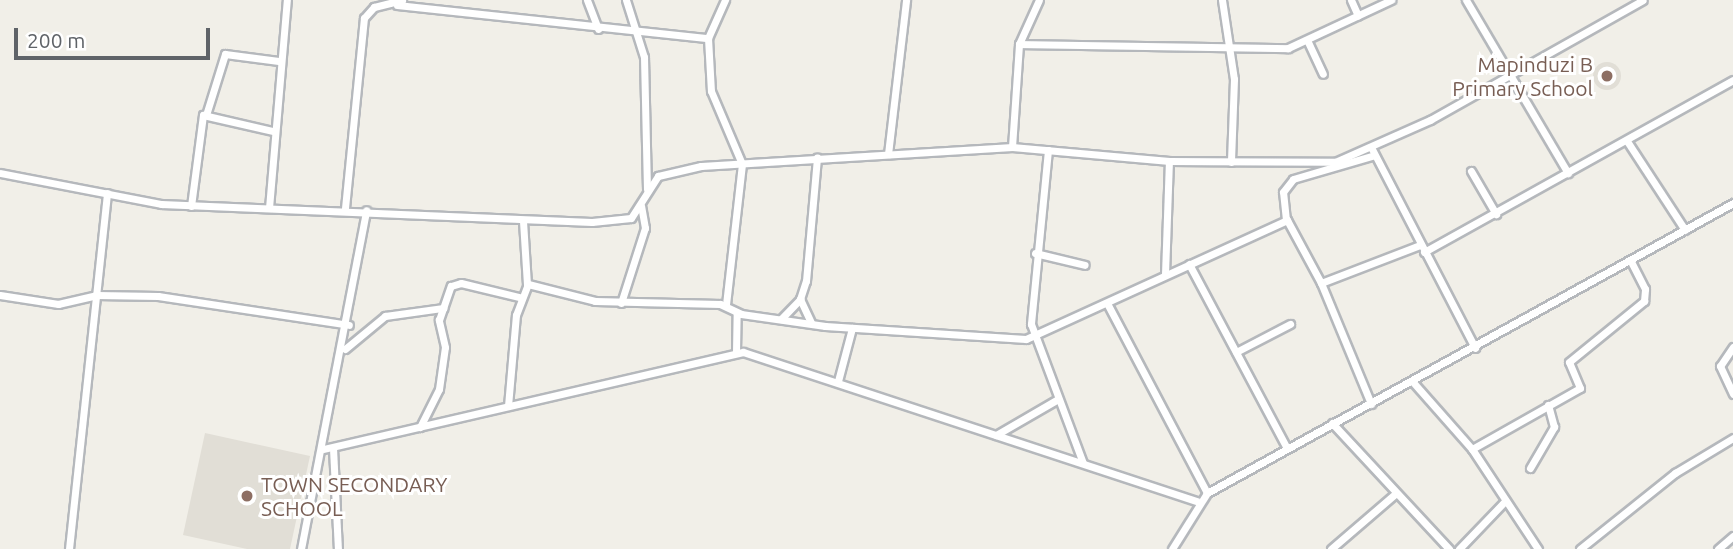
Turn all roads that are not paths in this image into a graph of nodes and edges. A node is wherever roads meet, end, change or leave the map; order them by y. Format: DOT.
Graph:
graph roads {
  1 [pos="287,0"];
  2 [pos="587,0"];
  3 [pos="626,0"];
  4 [pos="725,0"];
  5 [pos="906,0"];
  6 [pos="1039,0"];
  7 [pos="1222,0"];
  8 [pos="1351,0"];
  9 [pos="1391,0"];
  10 [pos="1466,0"];
  11 [pos="1643,0"];
  12 [pos="399,3"];
  13 [pos="1358,16"];
  14 [pos="598,29"];
  15 [pos="634,30"];
  16 [pos="708,38"];
  17 [pos="1308,42"];
  18 [pos="1019,44"];
  19 [pos="1228,47"];
  20 [pos="279,61"];
  21 [pos="1323,74"];
  22 [pos="1507,76"];
  23 [pos="1733,80"];
  24 [pos="206,115"];
  25 [pos="273,131"];
  26 [pos="1627,141"];
  27 [pos="1012,147"];
  28 [pos="1048,150"];
  29 [pos="1373,152"];
  30 [pos="888,154"];
  31 [pos="817,157"];
  32 [pos="1169,161"];
  33 [pos="1231,162"];
  34 [pos="742,164"];
  35 [pos="1471,171"];
  36 [pos="0,173"];
  37 [pos="1568,173"];
  38 [pos="647,189"];
  39 [pos="107,193"];
  40 [pos="1733,203"];
  41 [pos="191,206"];
  42 [pos="641,206"];
  43 [pos="269,208"];
  44 [pos="345,208"];
  45 [pos="366,210"];
  46 [pos="1496,214"];
  47 [pos="1286,220"];
  48 [pos="523,221"];
  49 [pos="1685,230"];
  50 [pos="1422,249"];
  51 [pos="1035,253"];
  52 [pos="1631,261"];
  53 [pos="1189,264"];
  54 [pos="1085,265"];
  55 [pos="1165,274"];
  56 [pos="1321,283"];
  57 [pos="527,285"];
  58 [pos="0,295"];
  59 [pos="96,295"];
  60 [pos="519,297"];
  61 [pos="800,299"];
  62 [pos="621,303"];
  63 [pos="726,305"];
  64 [pos="1108,305"];
  65 [pos="443,308"];
  66 [pos="737,313"];
  67 [pos="781,319"];
  68 [pos="811,323"];
  69 [pos="1290,324"];
  70 [pos="349,325"];
  71 [pos="852,328"];
  72 [pos="1033,339"];
  73 [pos="1733,347"];
  74 [pos="1475,348"];
  75 [pos="344,349"];
  76 [pos="736,352"];
  77 [pos="1236,352"];
  78 [pos="838,381"];
  79 [pos="1412,381"];
  80 [pos="1733,394"];
  81 [pos="1058,399"];
  82 [pos="1371,404"];
  83 [pos="1548,405"];
  84 [pos="508,406"];
  85 [pos="1332,423"];
  86 [pos="420,427"];
  87 [pos="996,435"];
  88 [pos="1733,438"];
  89 [pos="332,448"];
  90 [pos="1287,448"];
  91 [pos="323,449"];
  92 [pos="1472,449"];
  93 [pos="1083,463"];
  94 [pos="1530,468"];
  95 [pos="1207,493"];
  96 [pos="1395,494"];
  97 [pos="1197,501"];
  98 [pos="1504,502"];
  99 [pos="1733,537"];
  100 [pos="69,549"];
  101 [pos="301,549"];
  102 [pos="338,549"];
  103 [pos="1172,549"];
  104 [pos="1331,549"];
  105 [pos="1449,549"];
  106 [pos="1459,549"];
  107 [pos="1538,549"];
  108 [pos="1580,549"];
  109 [pos="1718,549"];
  1 -- 20 [label="street"];
  2 -- 14 [label="street"];
  3 -- 15 [label="street"];
  4 -- 16 [label="street"];
  5 -- 30 [label="street"];
  6 -- 18 [label="street"];
  7 -- 19 [label="street"];
  8 -- 13 [label="street"];
  9 -- 13 [label="street"];
  10 -- 22 [label="street"];
  11 -- 22 [label="street"];
  12 -- 14 [label="street"];
  12 -- 44 [label="street"];
  13 -- 17 [label="street"];
  14 -- 15 [label="street"];
  15 -- 16 [label="street"];
  15 -- 38 [label="street"];
  16 -- 34 [label="street"];
  17 -- 19 [label="street"];
  17 -- 21 [label="street"];
  18 -- 19 [label="street"];
  18 -- 27 [label="street"];
  19 -- 33 [label="street"];
  20 -- 24 [label="street"];
  20 -- 25 [label="street"];
  22 -- 29 [label="street"];
  22 -- 37 [label="street"];
  23 -- 26 [label="street"];
  24 -- 25 [label="street"];
  24 -- 41 [label="street"];
  25 -- 43 [label="street"];
  26 -- 37 [label="street"];
  26 -- 49 [label="street"];
  27 -- 28 [label="street"];
  27 -- 30 [label="street"];
  28 -- 32 [label="street"];
  28 -- 51 [label="street"];
  29 -- 33 [label="street"];
  29 -- 47 [label="street"];
  29 -- 50 [label="street"];
  30 -- 31 [label="street"];
  31 -- 34 [label="street"];
  31 -- 61 [label="street"];
  32 -- 33 [label="street"];
  32 -- 55 [label="street"];
  34 -- 38 [label="street"];
  34 -- 63 [label="street"];
  35 -- 46 [label="street"];
  36 -- 39 [label="street"];
  37 -- 46 [label="street"];
  38 -- 42 [label="street"];
  39 -- 41 [label="street"];
  39 -- 59 [label="street"];
  40 -- 49 [label="street"];
  41 -- 43 [label="street"];
  42 -- 48 [label="street"];
  42 -- 62 [label="street"];
  43 -- 44 [label="street"];
  44 -- 45 [label="street"];
  45 -- 48 [label="street"];
  45 -- 70 [label="street"];
  46 -- 50 [label="street"];
  47 -- 53 [label="street"];
  47 -- 56 [label="street"];
  48 -- 57 [label="street"];
  49 -- 52 [label="street"];
  50 -- 56 [label="street"];
  50 -- 74 [label="street"];
  51 -- 54 [label="street"];
  51 -- 72 [label="street"];
  52 -- 74 [label="street"];
  52 -- 83 [label="street"];
  53 -- 55 [label="street"];
  53 -- 77 [label="street"];
  55 -- 64 [label="street"];
  56 -- 82 [label="street"];
  57 -- 60 [label="street"];
  57 -- 62 [label="street"];
  58 -- 59 [label="street"];
  59 -- 70 [label="street"];
  59 -- 100 [label="street"];
  60 -- 65 [label="street"];
  60 -- 84 [label="street"];
  61 -- 67 [label="street"];
  61 -- 68 [label="street"];
  62 -- 63 [label="street"];
  63 -- 66 [label="street"];
  64 -- 72 [label="street"];
  64 -- 95 [label="street"];
  65 -- 75 [label="street"];
  65 -- 86 [label="street"];
  66 -- 67 [label="street"];
  66 -- 76 [label="street"];
  67 -- 68 [label="street"];
  68 -- 71 [label="street"];
  69 -- 77 [label="street"];
  70 -- 75 [label="street"];
  71 -- 72 [label="street"];
  71 -- 78 [label="street"];
  72 -- 81 [label="street"];
  73 -- 80 [label="street"];
  74 -- 79 [label="street"];
  75 -- 91 [label="street"];
  76 -- 78 [label="street"];
  76 -- 84 [label="street"];
  77 -- 90 [label="street"];
  78 -- 87 [label="street"];
  79 -- 82 [label="street"];
  79 -- 92 [label="street"];
  81 -- 87 [label="street"];
  81 -- 93 [label="street"];
  82 -- 85 [label="street"];
  83 -- 92 [label="street"];
  83 -- 94 [label="street"];
  84 -- 86 [label="street"];
  85 -- 90 [label="street"];
  85 -- 96 [label="street"];
  86 -- 89 [label="street"];
  87 -- 93 [label="street"];
  88 -- 108 [label="street"];
  89 -- 91 [label="street"];
  89 -- 102 [label="street"];
  90 -- 95 [label="street"];
  91 -- 101 [label="street"];
  92 -- 98 [label="street"];
  93 -- 97 [label="street"];
  95 -- 97 [label="street"];
  96 -- 104 [label="street"];
  96 -- 105 [label="street"];
  97 -- 103 [label="street"];
  98 -- 106 [label="street"];
  98 -- 107 [label="street"];
  99 -- 109 [label="street"];
}
